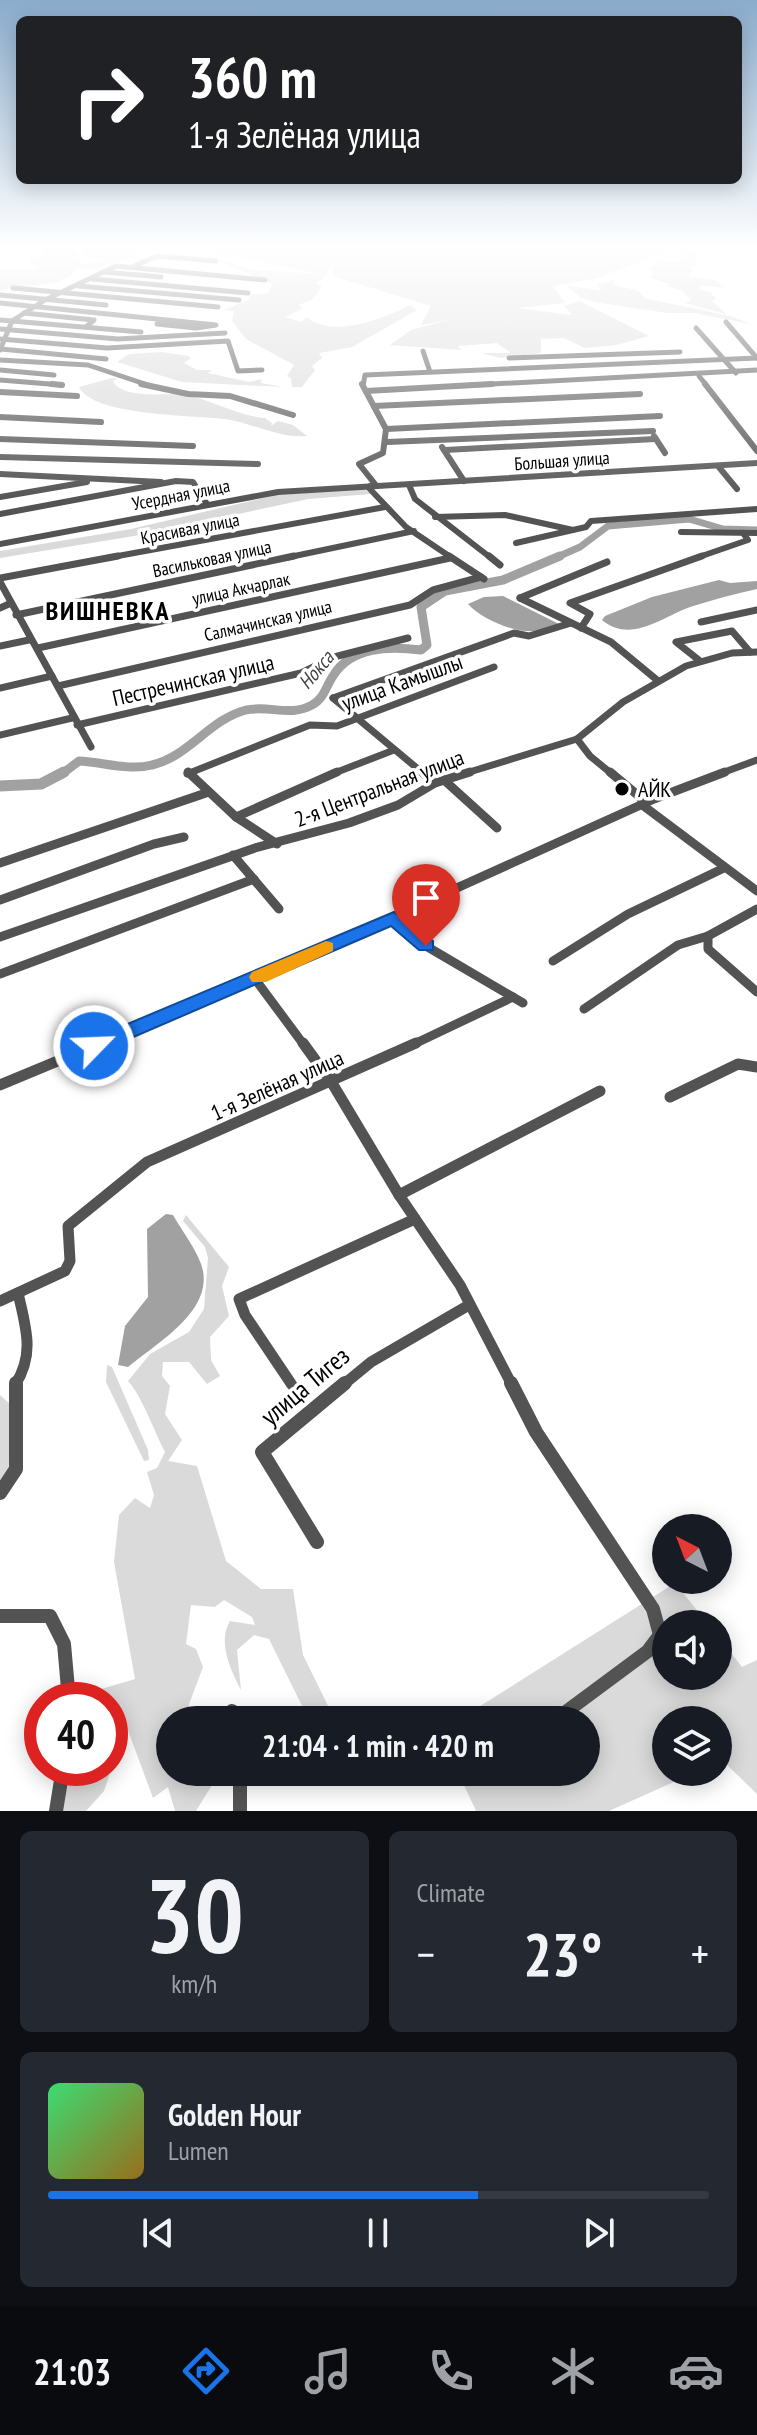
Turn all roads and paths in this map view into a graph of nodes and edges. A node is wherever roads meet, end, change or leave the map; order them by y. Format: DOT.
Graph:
graph roads {
  1 [pos="39,333"];
  2 [pos="225,333"];
  3 [pos="700,333"];
  4 [pos="735,333"];
  5 [pos="3,339"];
  6 [pos="674,346"];
  7 [pos="0,349"];
  8 [pos="423,351"];
  9 [pos="680,352"];
  10 [pos="606,354"];
  11 [pos="509,358"];
  12 [pos="757,358"];
  13 [pos="106,359"];
  14 [pos="724,359"];
  15 [pos="0,360"];
  16 [pos="687,361"];
  17 [pos="614,364"];
  18 [pos="0,370"];
  19 [pos="262,370"];
  20 [pos="757,370"];
  21 [pos="430,372"];
  22 [pos="736,373"];
  23 [pos="54,375"];
  24 [pos="699,376"];
  25 [pos="626,379"];
  26 [pos="0,380"];
  27 [pos="62,385"];
  28 [pos="366,391"];
  29 [pos="0,392"];
  30 [pos="640,394"];
  31 [pos="77,396"];
  32 [pos="646,402"];
  33 [pos="374,406"];
  34 [pos="293,415"];
  35 [pos="660,416"];
  36 [pos="0,417"];
  37 [pos="646,417"];
  38 [pos="101,422"];
  39 [pos="386,429"];
  40 [pos="654,435"];
  41 [pos="442,438"];
  42 [pos="0,439"];
  43 [pos="387,442"];
  44 [pos="193,446"];
  45 [pos="445,450"];
  46 [pos="757,451"];
  47 [pos="665,453"];
  48 [pos="0,457"];
  49 [pos="757,463"];
  50 [pos="258,464"];
  51 [pos="718,466"];
  52 [pos="0,474"];
  53 [pos="17,478"];
  54 [pos="100,478"];
  55 [pos="464,481"];
  56 [pos="0,482"];
  57 [pos="161,482"];
  58 [pos="409,485"];
  59 [pos="368,487"];
  60 [pos="737,489"];
  61 [pos="0,497"];
  62 [pos="207,504"];
  63 [pos="385,507"];
  64 [pos="757,509"];
  65 [pos="0,514"];
  66 [pos="435,517"];
  67 [pos="573,530"];
  68 [pos="414,531"];
  69 [pos="681,532"];
  70 [pos="743,533"];
  71 [pos="757,533"];
  72 [pos="516,543"];
  73 [pos="0,544"];
  74 [pos="450,558"];
  75 [pos="607,562"];
  76 [pos="500,565"];
  77 [pos="0,580"];
  78 [pos="11,603"];
  79 [pos="0,608"];
  80 [pos="757,610"];
  81 [pos="16,615"];
  82 [pos="701,622"];
  83 [pos="571,623"];
  84 [pos="581,628"];
  85 [pos="408,638"];
  86 [pos="29,640"];
  87 [pos="0,646"];
  88 [pos="38,648"];
  89 [pos="754,652"];
  90 [pos="700,661"];
  91 [pos="494,667"];
  92 [pos="52,676"];
  93 [pos="657,680"];
  94 [pos="58,686"];
  95 [pos="0,688"];
  96 [pos="358,718"];
  97 [pos="74,721"];
  98 [pos="0,735"];
  99 [pos="577,739"];
  100 [pos="91,747"];
  101 [pos="394,750"];
  102 [pos="757,760"];
  103 [pos="439,782"];
  104 [pos="206,793"];
  105 [pos="644,803"];
  106 [pos="236,817"];
  107 [pos="497,828"];
  108 [pos="184,837"];
  109 [pos="277,844"];
  110 [pos="233,855"];
  111 [pos="0,863"];
  112 [pos="724,868"];
  113 [pos="254,879"];
  114 [pos="757,891"];
  115 [pos="0,900"];
  116 [pos="279,909"];
  117 [pos="757,909"];
  118 [pos="394,918"];
  119 [pos="708,936"];
  120 [pos="0,937"];
  121 [pos="553,961"];
  122 [pos="0,974"];
  123 [pos="255,979"];
  124 [pos="757,992"];
  125 [pos="584,1009"];
  126 [pos="757,1067"];
  127 [pos="332,1083"];
  128 [pos="0,1085"];
  129 [pos="600,1091"];
  130 [pos="670,1097"];
  131 [pos="399,1195"];
  132 [pos="415,1219"];
  133 [pos="18,1293"];
  134 [pos="0,1301"];
  135 [pos="469,1305"];
  136 [pos="292,1385"];
  137 [pos="0,1493"];
  138 [pos="317,1542"];
  139 [pos="0,1616"];
  140 [pos="67,1682"];
  141 [pos="574,1706"];
  142 [pos="60,1786"];
  143 [pos="240,1786"];
  144 [pos="56,1811"];
  145 [pos="240,1811"];
  1 -- 2 [label="street"];
  3 -- 14 [label="street"];
  4 -- 12 [label="street"];
  5 -- 7 [label="street"];
  5 -- 19 [label="street"];
  6 -- 9 [label="street"];
  7 -- 13 [label="street"];
  8 -- 21 [label="street"];
  9 -- 10 [label="street"];
  9 -- 16 [label="street"];
  10 -- 11 [label="street"];
  10 -- 17 [label="street"];
  12 -- 14 [label="street"];
  14 -- 16 [label="street"];
  14 -- 22 [label="street"];
  15 -- 34 [label="street"];
  16 -- 17 [label="street"];
  16 -- 24 [label="street"];
  17 -- 21 [label="street"];
  17 -- 25 [label="street"];
  18 -- 23 [label="street"];
  20 -- 22 [label="street"];
  21 -- 28 [label="street"];
  22 -- 24 [label="street"];
  24 -- 25 [label="street"];
  24 -- 46 [label="street"];
  25 -- 28 [label="street"];
  25 -- 30 [label="street"];
  26 -- 27 [label="street"];
  28 -- 33 [label="street"];
  29 -- 31 [label="street"];
  30 -- 32 [label="street"];
  30 -- 33 [label="street"];
  33 -- 39 [label="street"];
  35 -- 37 [label="street"];
  36 -- 38 [label="street"];
  37 -- 39 [label="street"];
  37 -- 40 [label="street"];
  39 -- 43 [label="street"];
  40 -- 41 [label="street"];
  40 -- 45 [label="street"];
  40 -- 47 [label="street"];
  41 -- 43 [label="street"];
  41 -- 45 [label="street"];
  42 -- 44 [label="street"];
  43 -- 59 [label="street"];
  45 -- 55 [label="street"];
  48 -- 50 [label="street"];
  49 -- 51 [label="street, Большая улица"];
  51 -- 55 [label="street, Большая улица"];
  51 -- 60 [label="street"];
  52 -- 54 [label="street"];
  53 -- 56 [label="street"];
  54 -- 57 [label="street"];
  54 -- 61 [label="street"];
  55 -- 58 [label="street, Большая улица"];
  57 -- 62 [label="street"];
  57 -- 65 [label="street"];
  58 -- 59 [label="street, Большая улица"];
  58 -- 66 [label="street"];
  59 -- 62 [label="street, Усердная улица"];
  59 -- 63 [label="street"];
  62 -- 73 [label="street, Усердная улица"];
  63 -- 68 [label="street"];
  63 -- 77 [label="street, Красивая улица"];
  64 -- 67 [label="street"];
  66 -- 67 [label="street"];
  66 -- 76 [label="street"];
  67 -- 72 [label="street"];
  68 -- 74 [label="street"];
  68 -- 81 [label="street, Васильковая улица"];
  69 -- 70 [label="street"];
  70 -- 71 [label="street"];
  70 -- 84 [label="street"];
  74 -- 88 [label="street, улица Акчарлак"];
  74 -- 94 [label="street, Салмачинская улица"];
  75 -- 83 [label="street"];
  77 -- 78 [label="street"];
  78 -- 79 [label="street"];
  78 -- 81 [label="street"];
  80 -- 82 [label="street"];
  81 -- 86 [label="street"];
  83 -- 84 [label="street"];
  83 -- 96 [label="street"];
  84 -- 93 [label="street"];
  85 -- 97 [label="street, Пестречинская улица"];
  86 -- 87 [label="street"];
  86 -- 88 [label="street"];
  88 -- 92 [label="street"];
  89 -- 90 [label="street, 2-я Центральная улица"];
  89 -- 90 [label="street"];
  90 -- 93 [label="street, 2-я Центральная улица"];
  91 -- 96 [label="street, улица Камышлы"];
  92 -- 94 [label="street"];
  92 -- 95 [label="street"];
  93 -- 99 [label="street, 2-я Центральная улица"];
  94 -- 97 [label="street"];
  96 -- 101 [label="street"];
  96 -- 104 [label="street, улица Камышлы"];
  97 -- 98 [label="street, Пестречинская улица"];
  97 -- 100 [label="street"];
  99 -- 103 [label="street, 2-я Центральная улица"];
  99 -- 105 [label="street"];
  101 -- 103 [label="street"];
  101 -- 106 [label="street"];
  102 -- 105 [label="street"];
  103 -- 107 [label="street"];
  103 -- 109 [label="street, 2-я Центральная улица"];
  104 -- 106 [label="street"];
  104 -- 111 [label="street"];
  105 -- 112 [label="street"];
  105 -- 118 [label="street"];
  106 -- 109 [label="street"];
  108 -- 115 [label="street"];
  109 -- 110 [label="street, 2-я Центральная улица"];
  110 -- 113 [label="street"];
  110 -- 120 [label="street, 2-я Центральная улица"];
  112 -- 114 [label="street"];
  112 -- 121 [label="street"];
  113 -- 116 [label="street"];
  113 -- 122 [label="street"];
  117 -- 119 [label="street"];
  118 -- 123 [label="street"];
  118 -- 127 [label="street, 1-я Зелёная улица"];
  119 -- 124 [label="street"];
  119 -- 125 [label="street"];
  123 -- 127 [label="street"];
  123 -- 128 [label="street"];
  126 -- 130 [label="street"];
  127 -- 131 [label="street"];
  127 -- 133 [label="street, 1-я Зелёная улица"];
  129 -- 131 [label="street"];
  131 -- 132 [label="street"];
  132 -- 135 [label="street"];
  132 -- 136 [label="street"];
  133 -- 134 [label="street"];
  133 -- 137 [label="street"];
  135 -- 138 [label="street, улица Тигез"];
  135 -- 141 [label="street"];
  139 -- 140 [label="street"];
  142 -- 144 [label="street"];
  143 -- 145 [label="street"];
}
